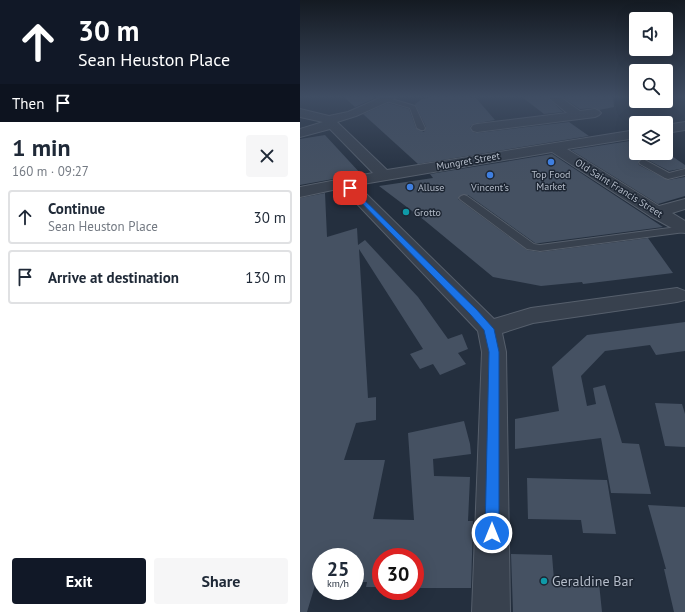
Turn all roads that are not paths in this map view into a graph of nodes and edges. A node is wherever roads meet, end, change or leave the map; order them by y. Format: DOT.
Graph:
graph roads {
  1 [pos="325,126"];
  2 [pos="334,126"];
  3 [pos="522,126"];
  4 [pos="685,126"];
  5 [pos="477,128"];
  6 [pos="673,128"];
  7 [pos="300,133"];
  8 [pos="629,135"];
  9 [pos="547,148"];
  10 [pos="643,162"];
  11 [pos="685,172"];
  12 [pos="384,176"];
  13 [pos="346,183"];
  14 [pos="300,192"];
  15 [pos="464,198"];
  16 [pos="685,204"];
  17 [pos="656,212"];
  18 [pos="685,228"];
  19 [pos="677,295"];
  20 [pos="489,329"];
  21 [pos="491,612"];
  1 -- 7 [label="street"];
  2 -- 12 [label="street"];
  3 -- 5 [label="street"];
  3 -- 9 [label="street, Old Saint Francis Street"];
  4 -- 6 [label="street"];
  8 -- 9 [label="street, Mungret Street"];
  9 -- 12 [label="street, Mungret Street"];
  9 -- 17 [label="street, Old Saint Francis Street"];
  10 -- 11 [label="lane"];
  12 -- 13 [label="street, Mungret Street"];
  13 -- 14 [label="street, Mungret Street"];
  13 -- 20 [label="street"];
  15 -- 18 [label="lane"];
  16 -- 17 [label="street"];
  17 -- 18 [label="street, Old Saint Francis Street"];
  19 -- 20 [label="street"];
  20 -- 21 [label="street"];
}
